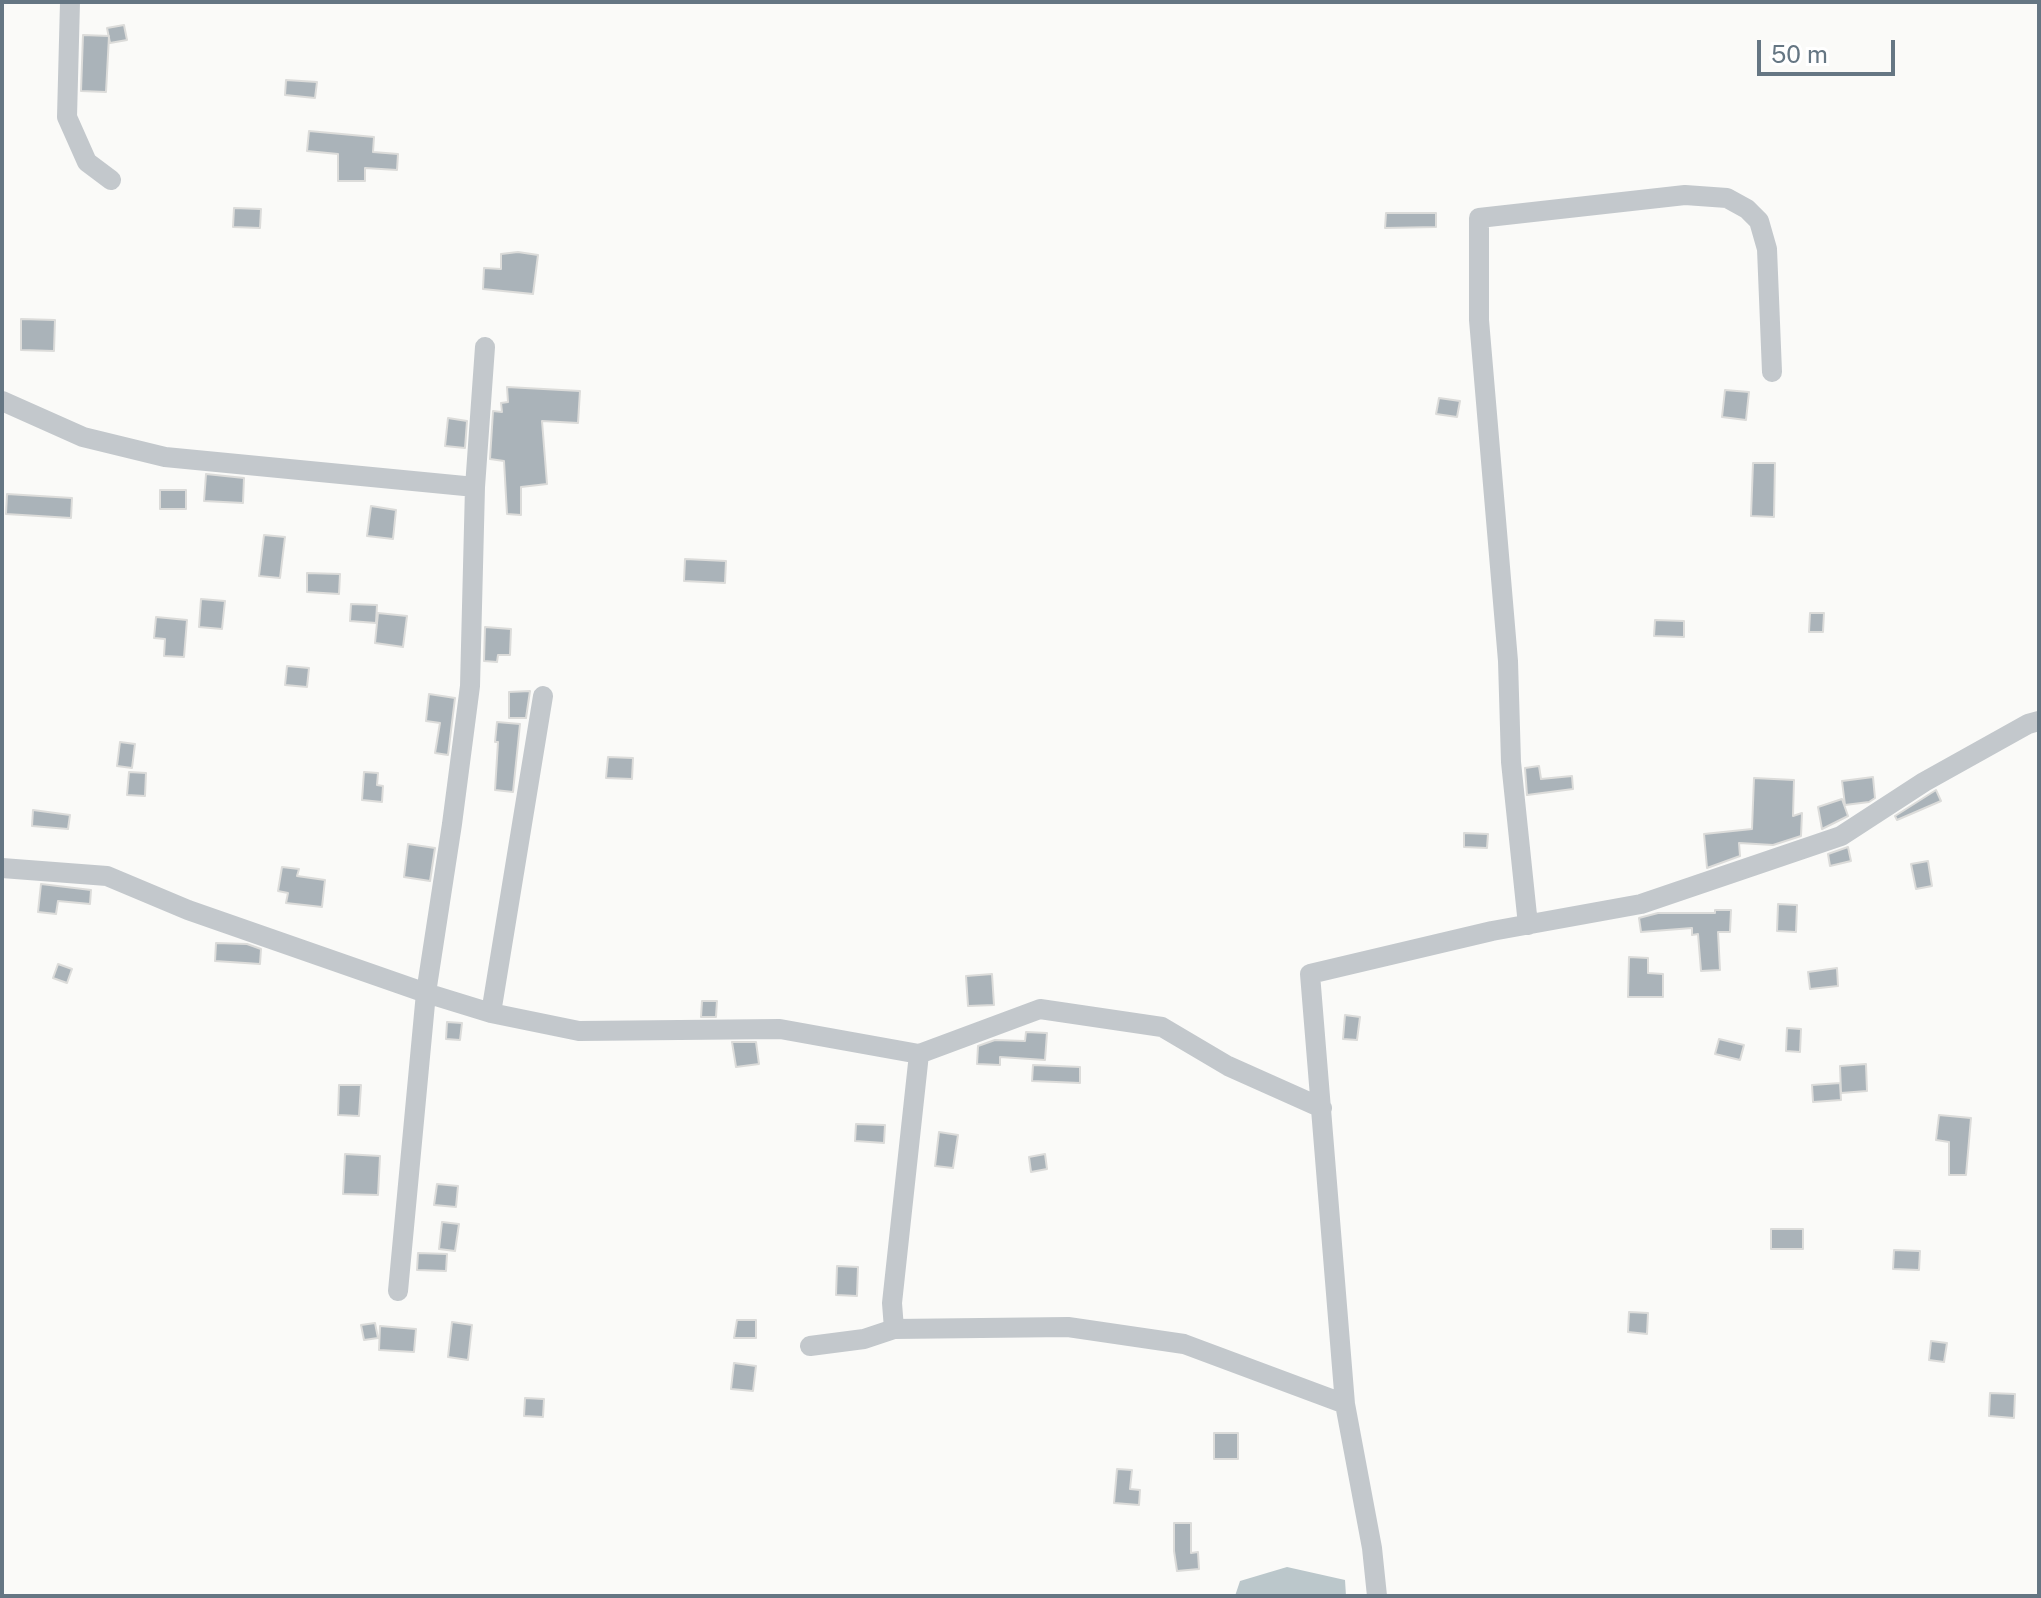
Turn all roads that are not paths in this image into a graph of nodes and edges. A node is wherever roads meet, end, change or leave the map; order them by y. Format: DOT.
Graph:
graph roads {
  1 [pos="70,2"];
  2 [pos="111,180"];
  3 [pos="485,347"];
  4 [pos="1772,372"];
  5 [pos="2,401"];
  6 [pos="475,487"];
  7 [pos="543,696"];
  8 [pos="2039,721"];
  9 [pos="2,868"];
  10 [pos="1528,925"];
  11 [pos="426,993"];
  12 [pos="491,1013"];
  13 [pos="919,1054"];
  14 [pos="1322,1108"];
  15 [pos="398,1291"];
  16 [pos="894,1329"];
  17 [pos="810,1346"];
  18 [pos="1345,1404"];
  19 [pos="1377,1596"];
  1 -- 2 [label="street"];
  3 -- 6 [label="street"];
  4 -- 10 [label="street"];
  5 -- 6 [label="street"];
  6 -- 11 [label="street"];
  7 -- 12 [label="street"];
  8 -- 10 [label="street"];
  9 -- 11 [label="street"];
  10 -- 14 [label="street"];
  11 -- 12 [label="street"];
  11 -- 15 [label="street"];
  12 -- 13 [label="street"];
  13 -- 14 [label="street"];
  13 -- 16 [label="street"];
  14 -- 18 [label="street"];
  16 -- 17 [label="street"];
  16 -- 18 [label="street"];
  18 -- 19 [label="street"];
}
